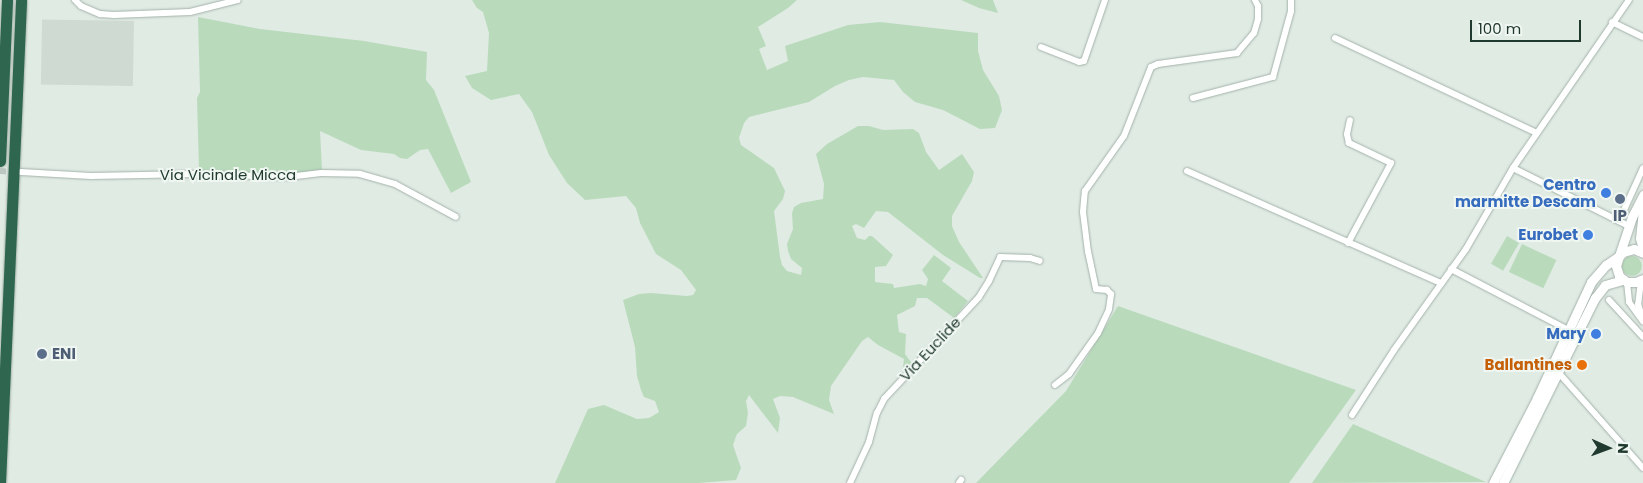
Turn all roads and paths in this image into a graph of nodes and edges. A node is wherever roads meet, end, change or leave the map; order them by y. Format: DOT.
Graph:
graph roads {
  1 [pos="7,0"];
  2 [pos="21,0"];
  3 [pos="75,0"];
  4 [pos="238,0"];
  5 [pos="1105,0"];
  6 [pos="1255,0"];
  7 [pos="1292,0"];
  8 [pos="1629,0"];
  9 [pos="1612,22"];
  10 [pos="1643,36"];
  11 [pos="1335,38"];
  12 [pos="1042,47"];
  13 [pos="1193,98"];
  14 [pos="1350,120"];
  15 [pos="1537,133"];
  16 [pos="0,161"];
  17 [pos="1513,168"];
  18 [pos="1643,168"];
  19 [pos="20,172"];
  20 [pos="1187,172"];
  21 [pos="1643,195"];
  22 [pos="1643,210"];
  23 [pos="456,217"];
  24 [pos="1619,221"];
  25 [pos="1629,226"];
  26 [pos="1348,243"];
  27 [pos="1643,251"];
  28 [pos="1619,256"];
  29 [pos="1040,261"];
  30 [pos="1451,269"];
  31 [pos="1642,280"];
  32 [pos="1625,281"];
  33 [pos="1440,283"];
  34 [pos="1609,300"];
  35 [pos="1643,320"];
  36 [pos="1568,330"];
  37 [pos="1643,337"];
  38 [pos="1558,372"];
  39 [pos="1055,385"];
  40 [pos="1352,415"];
  41 [pos="1643,468"];
  42 [pos="0,483"];
  43 [pos="850,483"];
  44 [pos="1493,483"];
  45 [pos="1503,483"];
  1 -- 16 [label="highway"];
  2 -- 42 [label="highway"];
  3 -- 4 [label="street"];
  5 -- 12 [label="street"];
  6 -- 39 [label="street"];
  7 -- 13 [label="street"];
  8 -- 9 [label="street"];
  9 -- 10 [label="street"];
  9 -- 15 [label="street"];
  11 -- 15 [label="street"];
  14 -- 26 [label="street"];
  15 -- 17 [label="street"];
  17 -- 24 [label="street"];
  17 -- 30 [label="street"];
  18 -- 24 [label="street"];
  19 -- 23 [label="street, Via Vicinale Micca"];
  20 -- 26 [label="street"];
  21 -- 25 [label="main road"];
  22 -- 27 [label="main road"];
  24 -- 25 [label="street"];
  25 -- 28 [label="main road"];
  26 -- 33 [label="street"];
  27 -- 28 [label="main road"];
  28 -- 32 [label="main road"];
  28 -- 36 [label="main road"];
  29 -- 43 [label="street, Via Euclide"];
  30 -- 33 [label="street"];
  30 -- 36 [label="street"];
  31 -- 32 [label="main road"];
  31 -- 35 [label="street"];
  32 -- 35 [label="street"];
  32 -- 38 [label="main road"];
  33 -- 40 [label="street"];
  34 -- 37 [label="street"];
  36 -- 44 [label="main road"];
  38 -- 41 [label="street"];
  38 -- 45 [label="main road"];
}
